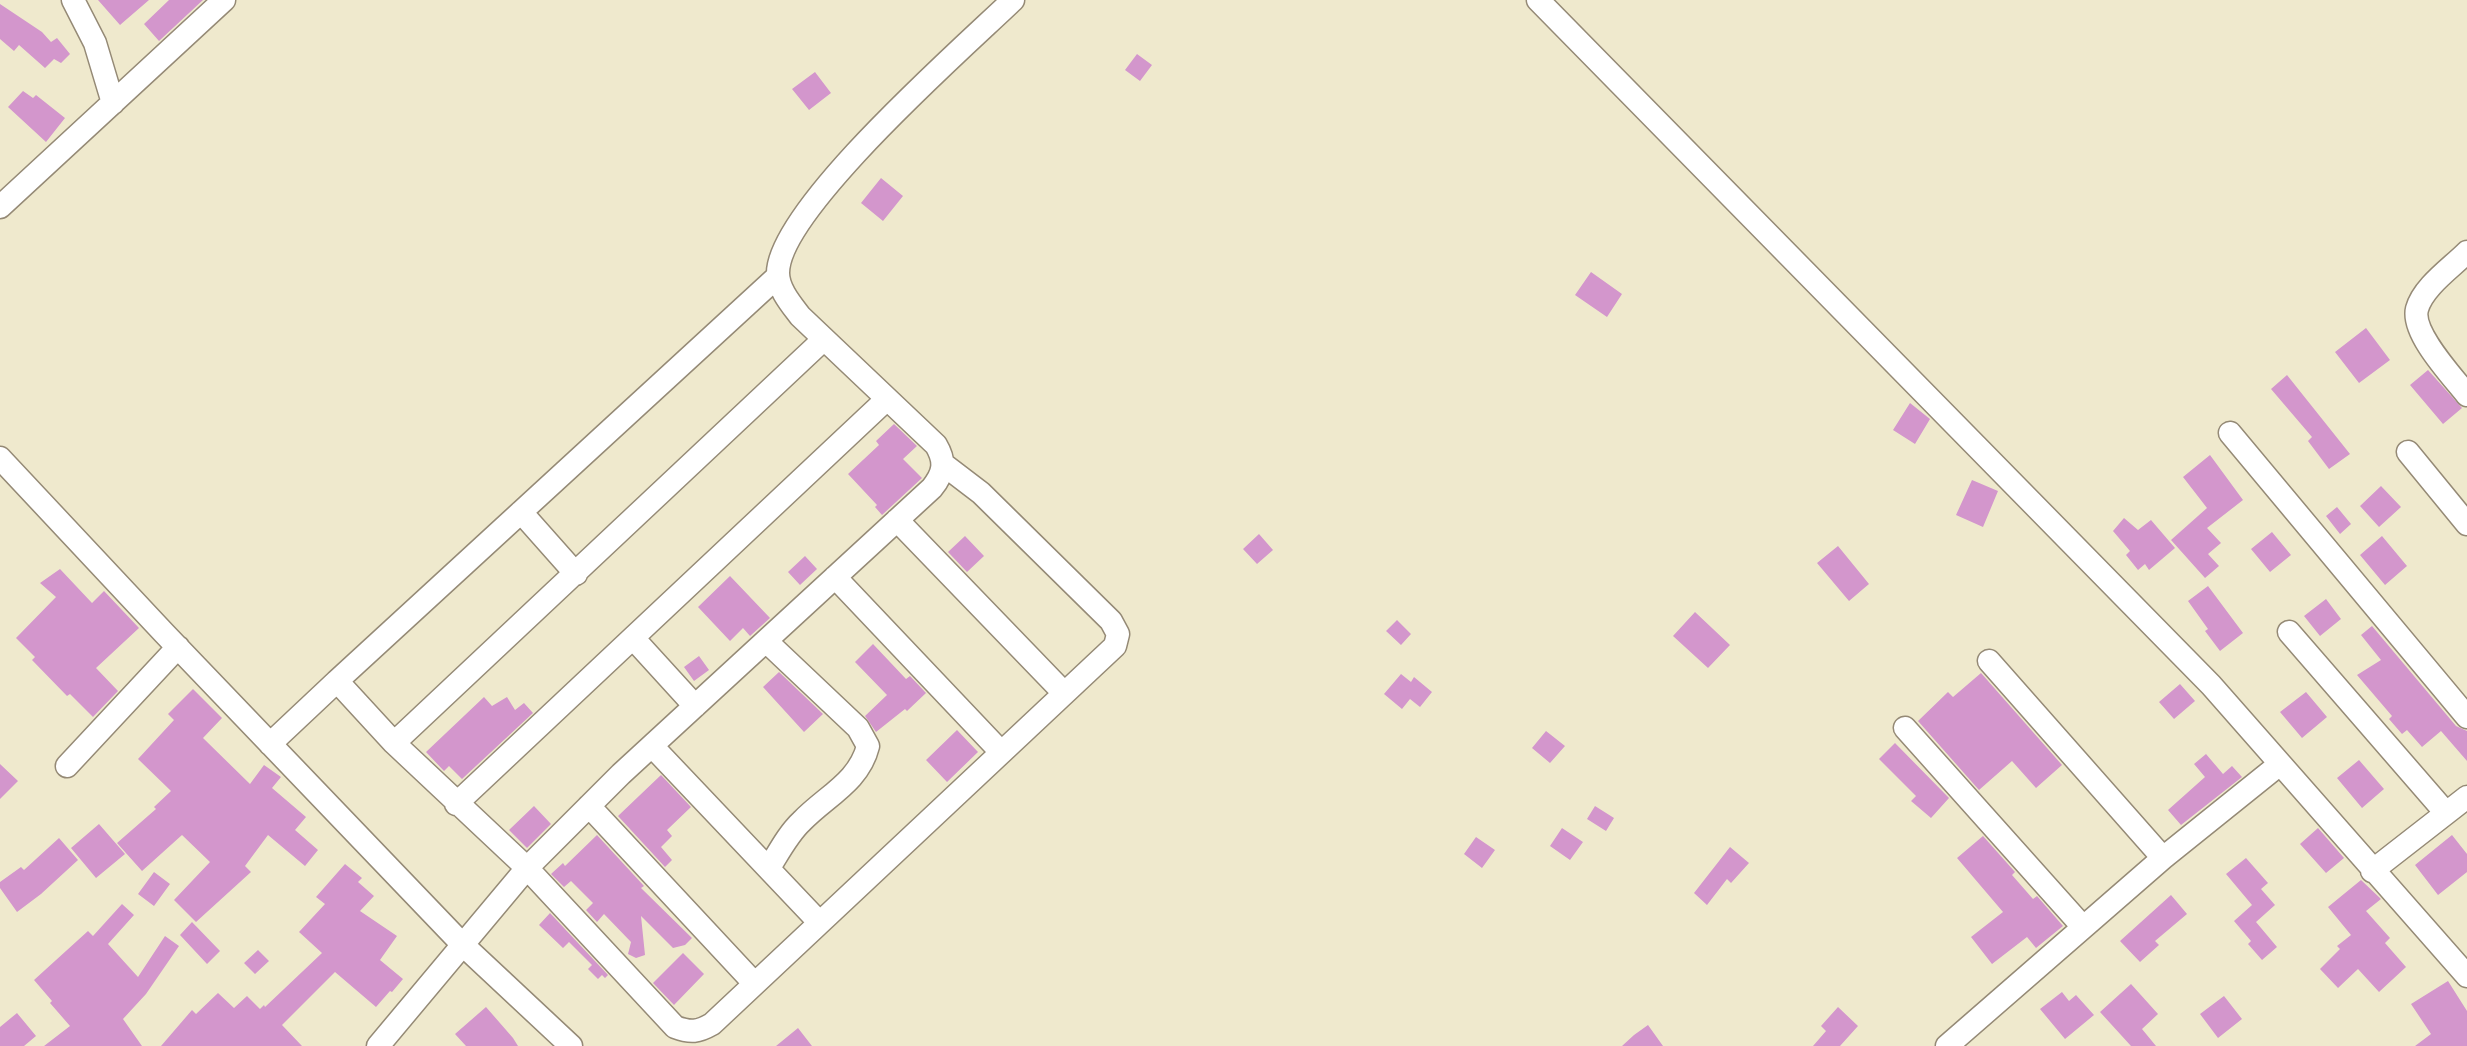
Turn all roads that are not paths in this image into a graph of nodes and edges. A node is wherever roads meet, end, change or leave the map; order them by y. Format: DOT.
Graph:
graph roads {
  1 [pos="73,0"];
  2 [pos="224,0"];
  3 [pos="1013,0"];
  4 [pos="1538,0"];
  5 [pos="113,103"];
  6 [pos="0,207"];
  7 [pos="2467,252"];
  8 [pos="778,276"];
  9 [pos="823,340"];
  10 [pos="2467,395"];
  11 [pos="887,399"];
  12 [pos="2230,433"];
  13 [pos="2408,452"];
  14 [pos="0,458"];
  15 [pos="943,464"];
  16 [pos="521,512"];
  17 [pos="897,520"];
  18 [pos="2467,524"];
  19 [pos="576,574"];
  20 [pos="835,577"];
  21 [pos="2289,632"];
  22 [pos="633,638"];
  23 [pos="766,641"];
  24 [pos="178,647"];
  25 [pos="1989,661"];
  26 [pos="337,681"];
  27 [pos="1064,693"];
  28 [pos="695,706"];
  29 [pos="2467,717"];
  30 [pos="1905,728"];
  31 [pos="394,743"];
  32 [pos="270,744"];
  33 [pos="652,746"];
  34 [pos="1001,752"];
  35 [pos="2280,764"];
  36 [pos="67,766"];
  37 [pos="2467,797"];
  38 [pos="456,804"];
  39 [pos="589,806"];
  40 [pos="2446,813"];
  41 [pos="2163,858"];
  42 [pos="527,868"];
  43 [pos="769,868"];
  44 [pos="2372,871"];
  45 [pos="819,922"];
  46 [pos="2083,927"];
  47 [pos="463,945"];
  48 [pos="2467,976"];
  49 [pos="754,983"];
  50 [pos="378,1046"];
  51 [pos="571,1046"];
  52 [pos="1947,1046"];
  1 -- 5 [label="street"];
  2 -- 5 [label="street"];
  3 -- 8 [label="street"];
  4 -- 35 [label="street"];
  5 -- 6 [label="street"];
  7 -- 10 [label="street"];
  8 -- 9 [label="street"];
  8 -- 16 [label="street"];
  9 -- 11 [label="street"];
  9 -- 19 [label="street"];
  11 -- 15 [label="street"];
  11 -- 22 [label="street"];
  12 -- 29 [label="street"];
  13 -- 18 [label="street"];
  14 -- 24 [label="street"];
  15 -- 17 [label="street"];
  15 -- 27 [label="street"];
  16 -- 19 [label="street"];
  16 -- 26 [label="street"];
  17 -- 20 [label="street"];
  17 -- 27 [label="street"];
  19 -- 31 [label="street"];
  20 -- 23 [label="street"];
  20 -- 34 [label="street"];
  21 -- 40 [label="street"];
  22 -- 28 [label="street"];
  22 -- 38 [label="street"];
  23 -- 28 [label="street"];
  23 -- 43 [label="street"];
  24 -- 32 [label="street"];
  24 -- 36 [label="street"];
  25 -- 41 [label="street"];
  26 -- 31 [label="street"];
  26 -- 32 [label="street"];
  27 -- 34 [label="street"];
  28 -- 33 [label="street"];
  30 -- 46 [label="street"];
  31 -- 38 [label="street"];
  32 -- 47 [label="street"];
  33 -- 39 [label="street"];
  33 -- 43 [label="street"];
  34 -- 45 [label="street"];
  35 -- 41 [label="street"];
  35 -- 44 [label="street"];
  37 -- 40 [label="street"];
  38 -- 42 [label="street"];
  39 -- 42 [label="street"];
  39 -- 49 [label="street"];
  40 -- 44 [label="street"];
  41 -- 46 [label="street"];
  42 -- 47 [label="street"];
  42 -- 49 [label="street"];
  43 -- 45 [label="street"];
  44 -- 48 [label="street"];
  45 -- 49 [label="street"];
  46 -- 52 [label="street"];
  47 -- 50 [label="street"];
  47 -- 51 [label="street"];
}
